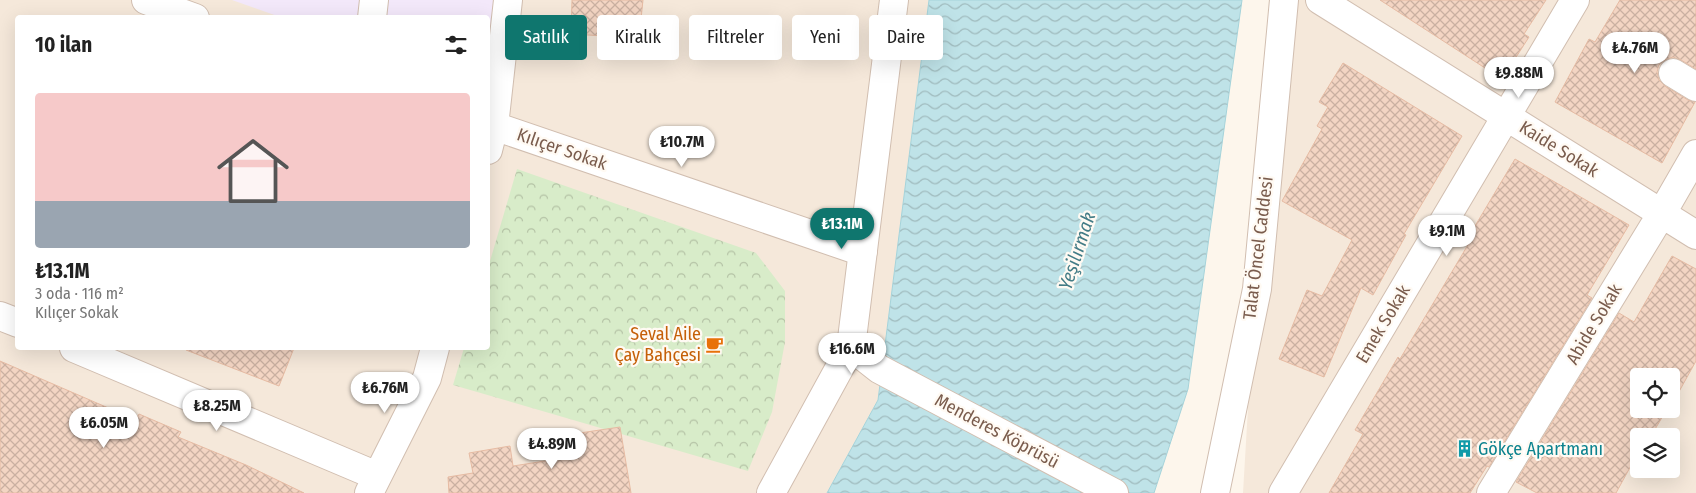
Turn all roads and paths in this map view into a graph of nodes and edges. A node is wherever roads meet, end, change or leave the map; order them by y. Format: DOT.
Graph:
graph roads {
  1 [pos="146,0"];
  2 [pos="374,0"];
  3 [pos="508,0"];
  4 [pos="894,0"];
  5 [pos="1284,0"];
  6 [pos="1320,0"];
  7 [pos="1575,0"];
  8 [pos="187,15"];
  9 [pos="372,15"];
  10 [pos="1506,116"];
  11 [pos="490,133"];
  12 [pos="1696,154"];
  13 [pos="1662,213"];
  14 [pos="1696,235"];
  15 [pos="863,252"];
  16 [pos="0,316"];
  17 [pos="15,322"];
  18 [pos="851,347"];
  19 [pos="78,350"];
  20 [pos="434,350"];
  21 [pos="373,485"];
  22 [pos="771,493"];
  23 [pos="1114,493"];
  24 [pos="1214,493"];
  25 [pos="1282,493"];
  26 [pos="1491,493"];
  1 -- 8 [label="street"];
  2 -- 9 [label="street"];
  3 -- 11 [label="street"];
  4 -- 15 [label="street"];
  5 -- 24 [label="street, Talat Öncel Caddesi"];
  6 -- 10 [label="street, Kaide Sokak"];
  7 -- 10 [label="street, Emek Sokak"];
  10 -- 13 [label="street, Kaide Sokak"];
  10 -- 25 [label="street, Emek Sokak"];
  11 -- 15 [label="street, Kılıçer Sokak"];
  12 -- 13 [label="street, Abide Sokak"];
  13 -- 14 [label="street, Kaide Sokak"];
  13 -- 26 [label="street, Abide Sokak"];
  15 -- 18 [label="street"];
  16 -- 17 [label="street"];
  18 -- 22 [label="street"];
  18 -- 23 [label="street, Menderes Köprüsü"];
  19 -- 21 [label="street"];
  20 -- 21 [label="street"];
}
